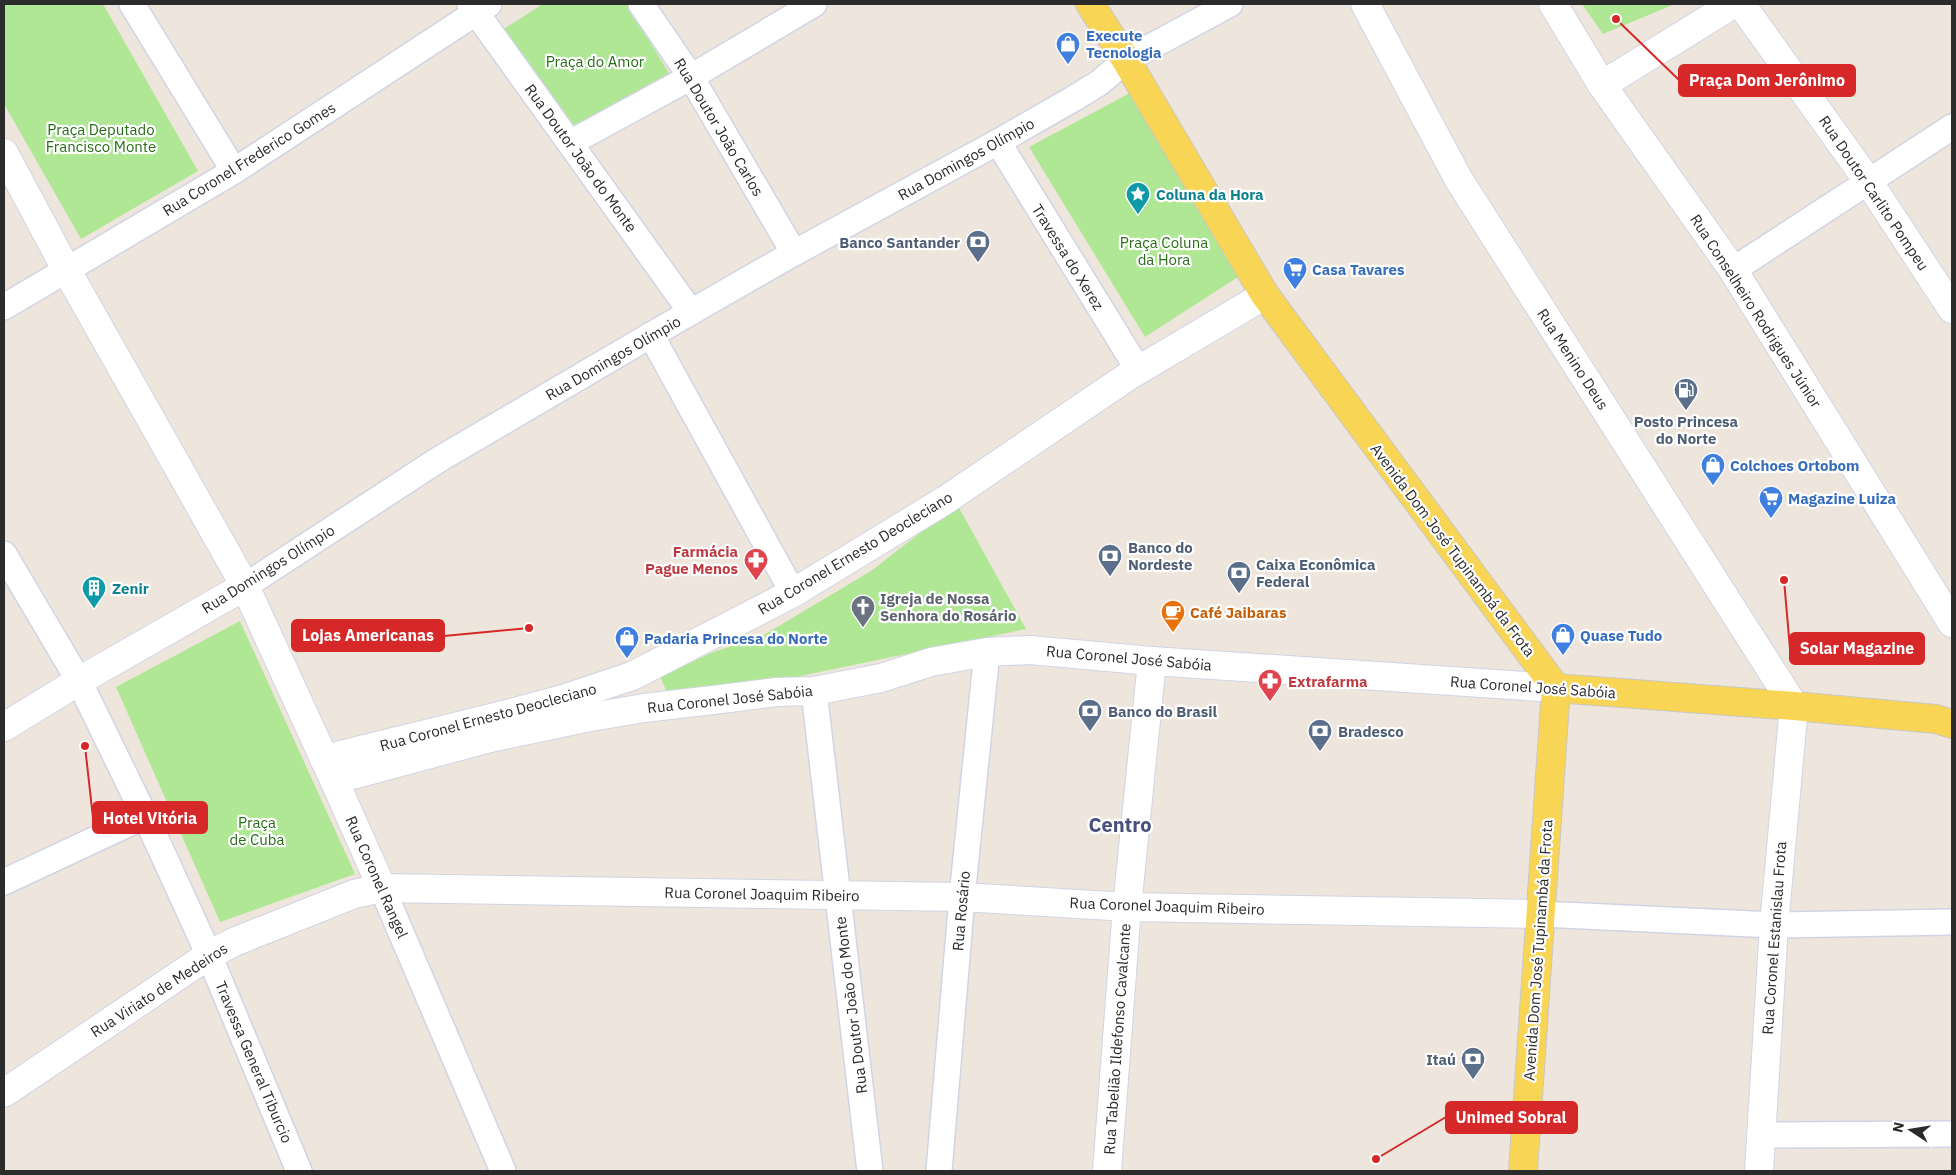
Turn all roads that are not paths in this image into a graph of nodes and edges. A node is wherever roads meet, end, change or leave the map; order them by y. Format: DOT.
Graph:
graph roads {
  1 [pos="132,4"];
  2 [pos="641,4"];
  3 [pos="814,4"];
  4 [pos="1090,4"];
  5 [pos="1230,4"];
  6 [pos="1365,4"];
  7 [pos="1553,4"];
  8 [pos="1733,4"];
  9 [pos="1741,4"];
  10 [pos="478,6"];
  11 [pos="1126,60"];
  12 [pos="691,77"];
  13 [pos="1602,85"];
  14 [pos="1952,127"];
  15 [pos="998,142"];
  16 [pos="570,143"];
  17 [pos="4,153"];
  18 [pos="234,171"];
  19 [pos="1868,181"];
  20 [pos="794,253"];
  21 [pos="66,269"];
  22 [pos="1733,270"];
  23 [pos="1265,295"];
  24 [pos="4,308"];
  25 [pos="1952,309"];
  26 [pos="692,312"];
  27 [pos="650,335"];
  28 [pos="1139,371"];
  29 [pos="4,554"];
  30 [pos="244,586"];
  31 [pos="793,594"];
  32 [pos="1952,623"];
  33 [pos="987,652"];
  34 [pos="1152,661"];
  35 [pos="79,681"];
  36 [pos="1556,688"];
  37 [pos="814,691"];
  38 [pos="1794,706"];
  39 [pos="1947,720"];
  40 [pos="4,727"];
  41 [pos="329,770"];
  42 [pos="145,816"];
  43 [pos="4,882"];
  44 [pos="382,888"];
  45 [pos="838,896"];
  46 [pos="962,898"];
  47 [pos="1127,906"];
  48 [pos="1541,914"];
  49 [pos="1952,922"];
  50 [pos="1774,925"];
  51 [pos="209,955"];
  52 [pos="4,1093"];
  53 [pos="1952,1134"];
  54 [pos="1761,1136"];
  55 [pos="299,1171"];
  56 [pos="503,1171"];
  57 [pos="870,1171"];
  58 [pos="939,1171"];
  59 [pos="1107,1171"];
  60 [pos="1523,1171"];
  61 [pos="1758,1171"];
  1 -- 18 [label="street"];
  2 -- 12 [label="street, Rua Doutor João Carlos"];
  3 -- 12 [label="street"];
  4 -- 11 [label="main road, Avenida Dom José Tupinambá da Frota"];
  5 -- 11 [label="street, Rua Domingos Olímpio"];
  6 -- 38 [label="main road, Rua Menino Deus"];
  7 -- 13 [label="main road, Rua Conselheiro Rodrigues Júnior"];
  8 -- 13 [label="main road"];
  9 -- 19 [label="main road, Rua Doutor Carlito Pompeu"];
  10 -- 16 [label="street, Rua Doutor João do Monte"];
  10 -- 18 [label="street, Rua Coronel Frederico Gomes"];
  11 -- 15 [label="street, Rua Domingos Olímpio"];
  11 -- 23 [label="main road, Avenida Dom José Tupinambá da Frota"];
  12 -- 16 [label="street"];
  12 -- 20 [label="street, Rua Doutor João Carlos"];
  13 -- 22 [label="main road, Rua Conselheiro Rodrigues Júnior"];
  14 -- 19 [label="street"];
  15 -- 20 [label="street, Rua Domingos Olímpio"];
  15 -- 28 [label="street, Travessa do Xerez"];
  16 -- 26 [label="street, Rua Doutor João do Monte"];
  17 -- 21 [label="main road, Rua Coronel Rangel"];
  18 -- 21 [label="street, Rua Coronel Frederico Gomes"];
  19 -- 22 [label="street"];
  19 -- 25 [label="main road, Rua Doutor Carlito Pompeu"];
  20 -- 26 [label="street, Rua Domingos Olímpio"];
  21 -- 24 [label="street, Rua Coronel Frederico Gomes"];
  21 -- 30 [label="main road, Rua Coronel Rangel"];
  22 -- 32 [label="main road, Rua Conselheiro Rodrigues Júnior"];
  23 -- 28 [label="main road, Rua Coronel Ernesto Deocleciano"];
  23 -- 36 [label="main road, Avenida Dom José Tupinambá da Frota"];
  26 -- 27 [label="street, Rua Domingos Olímpio"];
  27 -- 30 [label="street, Rua Domingos Olímpio"];
  27 -- 31 [label="street"];
  28 -- 31 [label="main road, Rua Coronel Ernesto Deocleciano"];
  29 -- 35 [label="street, Travessa General Tiburcio"];
  30 -- 35 [label="main road, Rua Domingos Olímpio"];
  30 -- 41 [label="main road, Rua Coronel Rangel"];
  31 -- 41 [label="main road, Rua Coronel Ernesto Deocleciano"];
  33 -- 34 [label="main road, Rua Coronel José Sabóia"];
  33 -- 37 [label="main road, Rua Coronel José Sabóia"];
  33 -- 46 [label="street, Rua Rosário"];
  34 -- 36 [label="main road, Rua Coronel José Sabóia"];
  34 -- 47 [label="main road"];
  35 -- 40 [label="main road, Rua Domingos Olímpio"];
  35 -- 42 [label="street, Travessa General Tiburcio"];
  36 -- 38 [label="main road, Rua Coronel José Sabóia"];
  36 -- 48 [label="main road, Avenida Dom José Tupinambá da Frota"];
  37 -- 41 [label="main road, Rua Coronel José Sabóia"];
  37 -- 45 [label="street, Rua Doutor João do Monte"];
  38 -- 39 [label="main road, Rua Coronel José Sabóia"];
  38 -- 50 [label="main road, Rua Coronel Estanislau Frota"];
  41 -- 44 [label="main road, Rua Coronel Rangel"];
  42 -- 43 [label="street"];
  42 -- 51 [label="street, Travessa General Tiburcio"];
  44 -- 45 [label="main road, Rua Coronel Joaquim Ribeiro"];
  44 -- 51 [label="main road, Rua Viriato de Medeiros"];
  44 -- 56 [label="street, Rua Coronel Rangel"];
  45 -- 46 [label="main road, Rua Coronel Joaquim Ribeiro"];
  45 -- 57 [label="street, Rua Doutor João do Monte"];
  46 -- 47 [label="main road, Rua Coronel Joaquim Ribeiro"];
  46 -- 58 [label="street, Rua Rosário"];
  47 -- 48 [label="main road, Rua Coronel Joaquim Ribeiro"];
  47 -- 59 [label="main road, Rua Tabelião Ildefonso Cavalcante"];
  48 -- 50 [label="street, Rua Coronel Joaquim Ribeiro"];
  48 -- 60 [label="main road, Avenida Dom José Tupinambá da Frota"];
  49 -- 50 [label="street, Rua Coronel Joaquim Ribeiro"];
  50 -- 54 [label="main road, Rua Coronel Estanislau Frota"];
  51 -- 52 [label="main road, Rua Viriato de Medeiros"];
  51 -- 55 [label="street, Travessa General Tiburcio"];
  53 -- 54 [label="street"];
  54 -- 61 [label="main road, Rua Coronel Estanislau Frota"];
}
